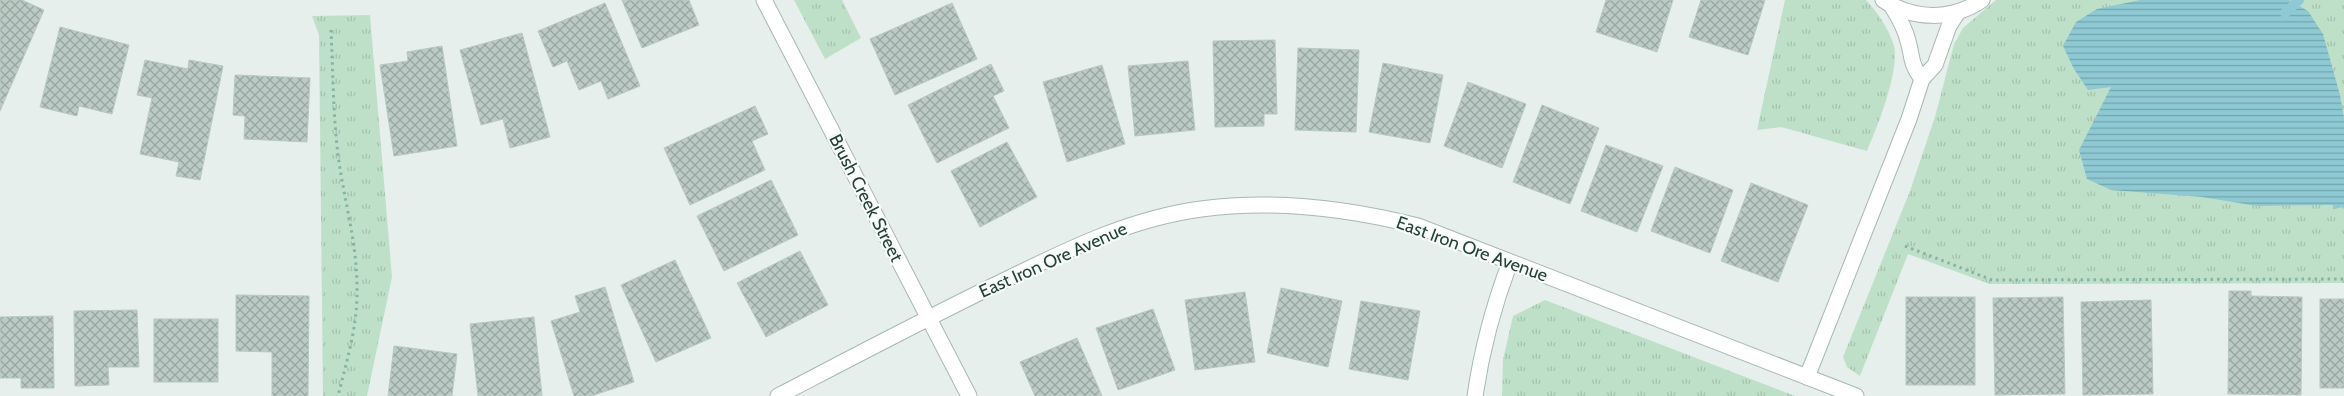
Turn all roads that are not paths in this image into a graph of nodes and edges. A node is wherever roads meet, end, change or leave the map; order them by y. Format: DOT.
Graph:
graph roads {
  1 [pos="764,0"];
  2 [pos="1982,0"];
  3 [pos="1887,2"];
  4 [pos="1958,12"];
  5 [pos="1922,78"];
  6 [pos="1510,262"];
  7 [pos="927,318"];
  8 [pos="1807,377"];
  9 [pos="778,396"];
  10 [pos="969,396"];
  11 [pos="1475,396"];
  12 [pos="1856,396"];
  1 -- 7 [label="street, Brush Creek Street"];
  2 -- 4 [label="street"];
  3 -- 4 [label="street"];
  3 -- 5 [label="street"];
  4 -- 5 [label="street"];
  5 -- 8 [label="street"];
  6 -- 7 [label="street, East Iron Ore Avenue"];
  6 -- 8 [label="street, East Iron Ore Avenue"];
  6 -- 11 [label="street"];
  7 -- 9 [label="street, East Iron Ore Avenue"];
  7 -- 10 [label="street, Brush Creek Street"];
  8 -- 12 [label="street, East Iron Ore Avenue"];
}
